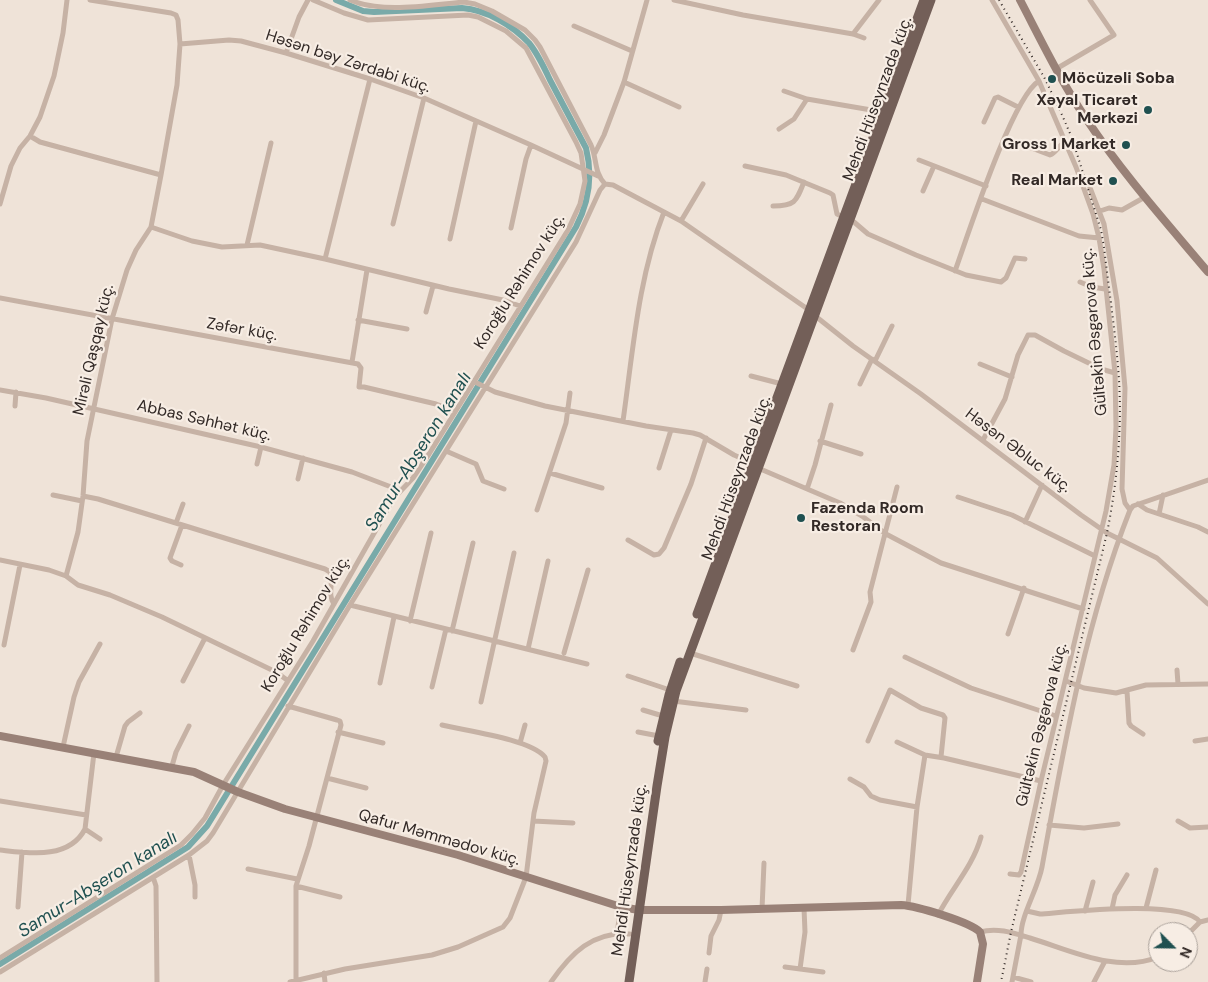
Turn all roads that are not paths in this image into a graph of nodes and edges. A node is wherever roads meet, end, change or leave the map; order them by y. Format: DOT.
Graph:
graph roads {
  1 [pos="67,0"];
  2 [pos="90,0"];
  3 [pos="308,0"];
  4 [pos="312,0"];
  5 [pos="350,0"];
  6 [pos="647,0"];
  7 [pos="674,0"];
  8 [pos="879,0"];
  9 [pos="924,0"];
  10 [pos="931,0"];
  11 [pos="992,0"];
  12 [pos="1020,0"];
  13 [pos="1090,0"];
  14 [pos="574,26"];
  15 [pos="853,34"];
  16 [pos="864,38"];
  17 [pos="180,44"];
  18 [pos="632,51"];
  19 [pos="286,53"];
  20 [pos="1056,69"];
  21 [pos="370,78"];
  22 [pos="1039,81"];
  23 [pos="624,82"];
  24 [pos="784,91"];
  25 [pos="424,98"];
  26 [pos="807,99"];
  27 [pos="679,107"];
  28 [pos="1018,107"];
  29 [pos="883,112"];
  30 [pos="476,121"];
  31 [pos="984,122"];
  32 [pos="779,129"];
  33 [pos="30,136"];
  34 [pos="1005,138"];
  35 [pos="1065,142"];
  36 [pos="271,143"];
  37 [pos="531,144"];
  38 [pos="595,153"];
  39 [pos="919,160"];
  40 [pos="745,166"];
  41 [pos="934,166"];
  42 [pos="584,170"];
  43 [pos="161,175"];
  44 [pos="598,176"];
  45 [pos="1087,180"];
  46 [pos="804,182"];
  47 [pos="604,184"];
  48 [pos="703,184"];
  49 [pos="986,186"];
  50 [pos="924,191"];
  51 [pos="1144,196"];
  52 [pos="982,199"];
  53 [pos="0,204"];
  54 [pos="773,206"];
  55 [pos="1100,210"];
  56 [pos="664,212"];
  57 [pos="847,219"];
  58 [pos="681,221"];
  59 [pos="393,224"];
  60 [pos="151,227"];
  61 [pos="512,228"];
  62 [pos="1099,238"];
  63 [pos="450,239"];
  64 [pos="247,245"];
  65 [pos="325,259"];
  66 [pos="1025,259"];
  67 [pos="367,270"];
  68 [pos="955,271"];
  69 [pos="1208,272"];
  70 [pos="1080,282"];
  71 [pos="433,286"];
  72 [pos="1105,289"];
  73 [pos="0,298"];
  74 [pos="520,306"];
  75 [pos="426,312"];
  76 [pos="811,313"];
  77 [pos="112,319"];
  78 [pos="358,320"];
  79 [pos="892,326"];
  80 [pos="407,329"];
  81 [pos="873,360"];
  82 [pos="352,362"];
  83 [pos="980,364"];
  84 [pos="1115,373"];
  85 [pos="751,376"];
  86 [pos="1012,378"];
  87 [pos="473,382"];
  88 [pos="782,384"];
  89 [pos="860,384"];
  90 [pos="485,388"];
  91 [pos="0,390"];
  92 [pos="16,392"];
  93 [pos="570,392"];
  94 [pos="16,406"];
  95 [pos="831,406"];
  96 [pos="93,409"];
  97 [pos="569,410"];
  98 [pos="455,411"];
  99 [pos="623,421"];
  100 [pos="671,430"];
  101 [pos="706,438"];
  102 [pos="983,440"];
  103 [pos="820,441"];
  104 [pos="261,447"];
  105 [pos="446,450"];
  106 [pos="861,454"];
  107 [pos="303,458"];
  108 [pos="257,464"];
  109 [pos="755,465"];
  110 [pos="659,468"];
  111 [pos="550,473"];
  112 [pos="298,479"];
  113 [pos="1208,480"];
  114 [pos="1042,485"];
  115 [pos="897,486"];
  116 [pos="602,488"];
  117 [pos="504,489"];
  118 [pos="807,489"];
  119 [pos="399,490"];
  120 [pos="53,495"];
  121 [pos="1163,495"];
  122 [pos="83,498"];
  123 [pos="958,498"];
  124 [pos="183,504"];
  125 [pos="1138,504"];
  126 [pos="537,510"];
  127 [pos="1130,510"];
  128 [pos="1159,514"];
  129 [pos="1026,522"];
  130 [pos="179,524"];
  131 [pos="1102,529"];
  132 [pos="1208,532"];
  133 [pos="430,533"];
  134 [pos="886,534"];
  135 [pos="1118,539"];
  136 [pos="628,540"];
  137 [pos="473,542"];
  138 [pos="514,553"];
  139 [pos="1096,556"];
  140 [pos="0,560"];
  141 [pos="548,561"];
  142 [pos="20,565"];
  143 [pos="181,565"];
  144 [pos="588,570"];
  145 [pos="66,576"];
  146 [pos="1024,588"];
  147 [pos="334,604"];
  148 [pos="1208,604"];
  149 [pos="350,605"];
  150 [pos="1083,609"];
  151 [pos="394,618"];
  152 [pos="410,621"];
  153 [pos="446,629"];
  154 [pos="452,631"];
  155 [pos="1008,634"];
  156 [pos="205,638"];
  157 [pos="495,642"];
  158 [pos="100,644"];
  159 [pos="4,645"];
  160 [pos="528,649"];
  161 [pos="852,650"];
  162 [pos="564,653"];
  163 [pos="689,653"];
  164 [pos="905,658"];
  165 [pos="587,664"];
  166 [pos="1178,670"];
  167 [pos="628,676"];
  168 [pos="287,680"];
  169 [pos="183,681"];
  170 [pos="1066,681"];
  171 [pos="380,683"];
  172 [pos="1178,684"];
  173 [pos="1208,684"];
  174 [pos="797,686"];
  175 [pos="1078,686"];
  176 [pos="432,687"];
  177 [pos="670,690"];
  178 [pos="1127,691"];
  179 [pos="673,701"];
  180 [pos="481,702"];
  181 [pos="288,706"];
  182 [pos="643,710"];
  183 [pos="746,710"];
  184 [pos="140,713"];
  185 [pos="663,716"];
  186 [pos="1056,716"];
  187 [pos="442,725"];
  188 [pos="525,725"];
  189 [pos="189,726"];
  190 [pos="338,732"];
  191 [pos="638,732"];
  192 [pos="1144,734"];
  193 [pos="0,736"];
  194 [pos="659,736"];
  195 [pos="1208,739"];
  196 [pos="868,740"];
  197 [pos="1195,741"];
  198 [pos="897,742"];
  199 [pos="383,743"];
  200 [pos="520,743"];
  201 [pos="63,746"];
  202 [pos="94,753"];
  203 [pos="925,755"];
  204 [pos="116,757"];
  205 [pos="941,757"];
  206 [pos="172,766"];
  207 [pos="327,778"];
  208 [pos="850,779"];
  209 [pos="1041,781"];
  210 [pos="223,785"];
  211 [pos="366,788"];
  212 [pos="238,792"];
  213 [pos="0,801"];
  214 [pos="917,807"];
  215 [pos="86,815"];
  216 [pos="316,818"];
  217 [pos="1178,821"];
  218 [pos="533,822"];
  219 [pos="574,822"];
  220 [pos="1118,824"];
  221 [pos="1049,825"];
  222 [pos="1208,827"];
  223 [pos="85,828"];
  224 [pos="981,837"];
  225 [pos="100,839"];
  226 [pos="0,850"];
  227 [pos="22,852"];
  228 [pos="189,854"];
  229 [pos="764,863"];
  230 [pos="248,869"];
  231 [pos="1156,870"];
  232 [pos="1010,874"];
  233 [pos="1127,875"];
  234 [pos="153,877"];
  235 [pos="526,877"];
  236 [pos="297,879"];
  237 [pos="1093,882"];
  238 [pos="296,886"];
  239 [pos="195,897"];
  240 [pos="340,897"];
  241 [pos="908,906"];
  242 [pos="18,907"];
  243 [pos="621,908"];
  244 [pos="804,908"];
  245 [pos="1146,908"];
  246 [pos="636,909"];
  247 [pos="762,909"];
  248 [pos="1112,909"];
  249 [pos="720,910"];
  250 [pos="1027,911"];
  251 [pos="1085,911"];
  252 [pos="938,915"];
  253 [pos="1208,920"];
  254 [pos="1200,922"];
  255 [pos="980,932"];
  256 [pos="617,933"];
  257 [pos="630,934"];
  258 [pos="1021,935"];
  259 [pos="709,953"];
  260 [pos="0,958"];
  261 [pos="1105,961"];
  262 [pos="1148,961"];
  263 [pos="785,967"];
  264 [pos="707,968"];
  265 [pos="800,969"];
  266 [pos="0,972"];
  267 [pos="823,972"];
  268 [pos="324,973"];
  269 [pos="296,980"];
  270 [pos="1013,980"];
  271 [pos="157,982"];
  272 [pos="290,982"];
  273 [pos="325,982"];
  274 [pos="551,982"];
  275 [pos="623,982"];
  276 [pos="629,982"];
  277 [pos="705,982"];
  278 [pos="977,982"];
  279 [pos="1032,982"];
  280 [pos="1094,982"];
  1 -- 33 [label="street"];
  2 -- 17 [label="street, Mirəli Qaşqay küç."];
  3 -- 19 [label="street"];
  4 -- 42 [label="street, Koroğlu Rəhimov küç."];
  5 -- 38 [label="street"];
  6 -- 18 [label="street"];
  7 -- 15 [label="street"];
  8 -- 15 [label="street"];
  9 -- 29 [label="main road, Mehdi Hüseynzadə küç."];
  10 -- 57 [label="main road, Mehdi Hüseynzadə küç."];
  11 -- 22 [label="street, Gültəkin Əsgərova küç."];
  12 -- 20 [label="street"];
  13 -- 20 [label="street"];
  14 -- 18 [label="street"];
  15 -- 16 [label="street"];
  17 -- 19 [label="street, Həsən bəy Zərdabi küç."];
  17 -- 43 [label="street, Mirəli Qaşqay küç."];
  18 -- 23 [label="street"];
  19 -- 21 [label="street, Həsən bəy Zərdabi küç."];
  20 -- 51 [label="street"];
  21 -- 25 [label="street, Həsən bəy Zərdabi küç."];
  21 -- 65 [label="street"];
  22 -- 28 [label="street"];
  22 -- 35 [label="street, Gültəkin Əsgərova küç."];
  23 -- 27 [label="street"];
  23 -- 38 [label="street"];
  24 -- 26 [label="street"];
  25 -- 30 [label="street, Həsən bəy Zərdabi küç."];
  25 -- 59 [label="street"];
  26 -- 29 [label="street"];
  26 -- 32 [label="street"];
  28 -- 31 [label="street"];
  28 -- 34 [label="street"];
  29 -- 57 [label="main road, Mehdi Hüseynzadə küç."];
  30 -- 37 [label="street, Həsən bəy Zərdabi küç."];
  30 -- 63 [label="street"];
  33 -- 43 [label="street"];
  33 -- 53 [label="street"];
  34 -- 35 [label="street"];
  34 -- 49 [label="street"];
  35 -- 62 [label="street, Gültəkin Əsgərova küç."];
  36 -- 64 [label="street"];
  37 -- 42 [label="street, Həsən bəy Zərdabi küç."];
  37 -- 61 [label="street"];
  38 -- 44 [label="street"];
  39 -- 41 [label="street"];
  40 -- 46 [label="street"];
  41 -- 49 [label="street"];
  41 -- 50 [label="street"];
  42 -- 44 [label="street, Həsən bəy Zərdabi küç."];
  42 -- 74 [label="street, Koroğlu Rəhimov küç."];
  43 -- 60 [label="street, Mirəli Qaşqay küç."];
  44 -- 47 [label="street"];
  45 -- 55 [label="street"];
  46 -- 54 [label="street"];
  46 -- 57 [label="street"];
  47 -- 56 [label="street, Həsən Əbluc küç."];
  47 -- 90 [label="street, Koroğlu Rəhimov küç."];
  48 -- 58 [label="street"];
  49 -- 52 [label="street"];
  51 -- 55 [label="street"];
  51 -- 69 [label="street"];
  52 -- 62 [label="street"];
  52 -- 68 [label="street"];
  55 -- 127 [label="street"];
  56 -- 58 [label="street, Həsən Əbluc küç."];
  56 -- 99 [label="street"];
  57 -- 68 [label="street"];
  57 -- 76 [label="main road, Mehdi Hüseynzadə küç."];
  58 -- 76 [label="street, Həsən Əbluc küç."];
  60 -- 64 [label="street"];
  60 -- 77 [label="street, Mirəli Qaşqay küç."];
  62 -- 72 [label="street, Gültəkin Əsgərova küç."];
  64 -- 65 [label="street"];
  65 -- 67 [label="street"];
  66 -- 68 [label="street"];
  67 -- 71 [label="street"];
  67 -- 78 [label="street"];
  70 -- 72 [label="street"];
  71 -- 74 [label="street"];
  71 -- 75 [label="street"];
  72 -- 84 [label="street, Gültəkin Əsgərova küç."];
  73 -- 77 [label="street, Zəfər küç."];
  74 -- 87 [label="street, Koroğlu Rəhimov küç."];
  76 -- 81 [label="street, Həsən Əbluc küç."];
  76 -- 88 [label="main road, Mehdi Hüseynzadə küç."];
  76 -- 109 [label="main road, Mehdi Hüseynzadə küç."];
  77 -- 82 [label="street, Zəfər küç."];
  77 -- 96 [label="street, Mirəli Qaşqay küç."];
  78 -- 80 [label="street"];
  78 -- 82 [label="street"];
  79 -- 81 [label="street"];
  81 -- 89 [label="street"];
  81 -- 102 [label="street, Həsən Əbluc küç."];
  82 -- 98 [label="street"];
  83 -- 86 [label="street"];
  84 -- 86 [label="street"];
  84 -- 131 [label="street, Gültəkin Əsgərova küç."];
  85 -- 88 [label="street"];
  86 -- 102 [label="street"];
  87 -- 90 [label="street"];
  87 -- 98 [label="street, Koroğlu Rəhimov küç."];
  88 -- 109 [label="main road, Mehdi Hüseynzadə küç."];
  90 -- 97 [label="street"];
  90 -- 105 [label="street, Koroğlu Rəhimov küç."];
  91 -- 92 [label="street, Abbas Səhhət küç."];
  92 -- 94 [label="street"];
  92 -- 96 [label="street, Abbas Səhhət küç."];
  93 -- 97 [label="street"];
  95 -- 103 [label="street"];
  96 -- 104 [label="street, Abbas Səhhət küç."];
  96 -- 122 [label="street, Mirəli Qaşqay küç."];
  97 -- 99 [label="street"];
  97 -- 111 [label="street"];
  98 -- 119 [label="street, Koroğlu Rəhimov küç."];
  99 -- 100 [label="street"];
  100 -- 101 [label="street"];
  100 -- 110 [label="street"];
  101 -- 109 [label="street"];
  101 -- 136 [label="street"];
  102 -- 114 [label="street, Həsən Əbluc küç."];
  103 -- 106 [label="street"];
  103 -- 118 [label="street"];
  104 -- 107 [label="street, Abbas Səhhət küç."];
  104 -- 108 [label="street"];
  105 -- 117 [label="street"];
  105 -- 149 [label="street, Koroğlu Rəhimov küç."];
  107 -- 112 [label="street"];
  107 -- 119 [label="street, Abbas Səhhət küç."];
  109 -- 118 [label="street"];
  109 -- 163 [label="main road, Mehdi Hüseynzadə küç."];
  109 -- 177 [label="main road, Mehdi Hüseynzadə küç."];
  111 -- 116 [label="street"];
  111 -- 126 [label="street"];
  113 -- 121 [label="street"];
  114 -- 129 [label="street"];
  114 -- 131 [label="street, Həsən Əbluc küç."];
  115 -- 134 [label="street"];
  118 -- 134 [label="street"];
  119 -- 147 [label="street, Koroğlu Rəhimov küç."];
  120 -- 122 [label="street"];
  121 -- 125 [label="street"];
  121 -- 128 [label="street"];
  122 -- 130 [label="street"];
  122 -- 145 [label="street, Mirəli Qaşqay küç."];
  123 -- 129 [label="street"];
  124 -- 130 [label="street"];
  125 -- 127 [label="street"];
  125 -- 128 [label="street"];
  127 -- 135 [label="street"];
  128 -- 132 [label="street"];
  129 -- 139 [label="street"];
  130 -- 143 [label="street"];
  130 -- 147 [label="street"];
  131 -- 135 [label="street, Həsən Əbluc küç."];
  131 -- 139 [label="street, Gültəkin Əsgərova küç."];
  133 -- 152 [label="street"];
  134 -- 146 [label="street"];
  134 -- 161 [label="street"];
  135 -- 148 [label="street, Həsən Əbluc küç."];
  135 -- 175 [label="street"];
  137 -- 154 [label="street"];
  138 -- 157 [label="street"];
  139 -- 150 [label="street, Gültəkin Əsgərova küç."];
  140 -- 142 [label="street"];
  141 -- 160 [label="street"];
  142 -- 145 [label="street"];
  142 -- 159 [label="street"];
  144 -- 162 [label="street"];
  145 -- 156 [label="street"];
  146 -- 150 [label="street"];
  146 -- 155 [label="street"];
  147 -- 168 [label="street, Koroğlu Rəhimov küç."];
  149 -- 151 [label="street"];
  149 -- 181 [label="street, Koroğlu Rəhimov küç."];
  150 -- 170 [label="street, Gültəkin Əsgərova küç."];
  151 -- 152 [label="street"];
  151 -- 171 [label="street"];
  152 -- 153 [label="street"];
  153 -- 154 [label="street"];
  153 -- 176 [label="street"];
  154 -- 157 [label="street"];
  156 -- 168 [label="street"];
  156 -- 169 [label="street"];
  157 -- 160 [label="street"];
  157 -- 180 [label="street"];
  158 -- 201 [label="street"];
  160 -- 165 [label="street"];
  163 -- 174 [label="street"];
  163 -- 179 [label="main road, Mehdi Hüseynzadə küç."];
  164 -- 186 [label="street"];
  166 -- 172 [label="street"];
  167 -- 177 [label="street"];
  168 -- 210 [label="street, Koroğlu Rəhimov küç."];
  170 -- 175 [label="street"];
  170 -- 186 [label="street, Gültəkin Əsgərova küç."];
  172 -- 173 [label="street"];
  172 -- 178 [label="street"];
  175 -- 178 [label="street"];
  175 -- 221 [label="street"];
  177 -- 185 [label="main road, Mehdi Hüseynzadə küç."];
  178 -- 192 [label="street"];
  179 -- 183 [label="street"];
  179 -- 246 [label="main road, Mehdi Hüseynzadə küç."];
  181 -- 190 [label="street"];
  181 -- 212 [label="street, Koroğlu Rəhimov küç."];
  182 -- 185 [label="street"];
  184 -- 204 [label="street"];
  185 -- 194 [label="main road, Mehdi Hüseynzadə küç."];
  186 -- 209 [label="street, Gültəkin Əsgərova küç."];
  187 -- 200 [label="street"];
  188 -- 200 [label="street"];
  189 -- 206 [label="street"];
  190 -- 199 [label="street"];
  190 -- 207 [label="street"];
  191 -- 194 [label="street"];
  193 -- 201 [label="street"];
  194 -- 246 [label="main road, Mehdi Hüseynzadə küç."];
  195 -- 197 [label="street"];
  196 -- 205 [label="street"];
  198 -- 203 [label="street"];
  200 -- 218 [label="street"];
  201 -- 202 [label="street"];
  202 -- 204 [label="street"];
  202 -- 215 [label="street"];
  203 -- 205 [label="street"];
  203 -- 214 [label="street"];
  204 -- 206 [label="street"];
  205 -- 209 [label="street"];
  206 -- 210 [label="street"];
  207 -- 211 [label="street"];
  207 -- 216 [label="street"];
  208 -- 214 [label="street"];
  209 -- 232 [label="street, Gültəkin Əsgərova küç."];
  210 -- 212 [label="street, Qafur Məmmədov küç."];
  210 -- 260 [label="street, Koroğlu Rəhimov küç."];
  212 -- 216 [label="street, Qafur Məmmədov küç."];
  212 -- 228 [label="street, Koroğlu Rəhimov küç."];
  213 -- 215 [label="street"];
  214 -- 241 [label="street"];
  215 -- 223 [label="street"];
  216 -- 235 [label="street, Qafur Məmmədov küç."];
  216 -- 236 [label="street"];
  217 -- 222 [label="street"];
  218 -- 219 [label="street"];
  218 -- 235 [label="street"];
  220 -- 221 [label="street"];
  221 -- 250 [label="street"];
  223 -- 225 [label="street"];
  223 -- 227 [label="street"];
  224 -- 252 [label="street"];
  226 -- 227 [label="street"];
  227 -- 242 [label="street"];
  228 -- 234 [label="street, Koroğlu Rəhimov küç."];
  228 -- 239 [label="street"];
  229 -- 247 [label="street"];
  230 -- 236 [label="street"];
  231 -- 245 [label="street"];
  233 -- 248 [label="street"];
  234 -- 266 [label="street, Koroğlu Rəhimov küç."];
  234 -- 271 [label="street"];
  235 -- 243 [label="street, Qafur Məmmədov küç."];
  235 -- 268 [label="street"];
  236 -- 238 [label="street"];
  237 -- 251 [label="street"];
  238 -- 240 [label="street"];
  238 -- 269 [label="street"];
  241 -- 244 [label="street, Qafur Məmmədov küç."];
  241 -- 252 [label="street, Qafur Məmmədov küç."];
  243 -- 246 [label="street, Qafur Məmmədov küç."];
  243 -- 256 [label="street"];
  244 -- 247 [label="street, Qafur Məmmədov küç."];
  244 -- 265 [label="street"];
  245 -- 248 [label="street"];
  245 -- 254 [label="street"];
  246 -- 249 [label="street, Qafur Məmmədov küç."];
  246 -- 257 [label="main road, Mehdi Hüseynzadə küç."];
  246 -- 276 [label="main road, Mehdi Hüseynzadə küç."];
  247 -- 249 [label="street, Qafur Məmmədov küç."];
  248 -- 251 [label="street"];
  249 -- 259 [label="street"];
  250 -- 251 [label="street"];
  250 -- 258 [label="street"];
  252 -- 255 [label="street, Qafur Məmmədov küç."];
  253 -- 254 [label="street"];
  255 -- 258 [label="street"];
  255 -- 278 [label="street"];
  256 -- 257 [label="street"];
  256 -- 274 [label="street"];
  257 -- 275 [label="main road, Mehdi Hüseynzadə küç."];
  258 -- 261 [label="street"];
  258 -- 270 [label="street"];
  261 -- 262 [label="street"];
  261 -- 280 [label="street"];
  263 -- 265 [label="street"];
  264 -- 277 [label="street"];
  265 -- 267 [label="street"];
  268 -- 269 [label="street"];
  268 -- 273 [label="street"];
  269 -- 272 [label="street"];
  270 -- 279 [label="street"];
}
